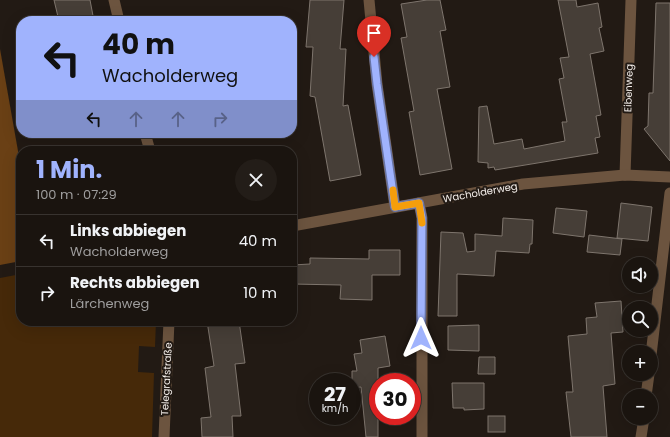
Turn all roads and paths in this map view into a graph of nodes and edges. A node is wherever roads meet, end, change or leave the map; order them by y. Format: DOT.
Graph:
graph roads {
  1 [pos="114,0"];
  2 [pos="369,0"];
  3 [pos="631,0"];
  4 [pos="118,16"];
  5 [pos="625,175"];
  6 [pos="670,177"];
  7 [pos="670,193"];
  8 [pos="419,203"];
  9 [pos="395,207"];
  10 [pos="297,225"];
  11 [pos="169,326"];
  12 [pos="652,345"];
  13 [pos="643,425"];
  14 [pos="164,437"];
  15 [pos="422,437"];
  16 [pos="641,437"];
  1 -- 4 [label="street"];
  2 -- 9 [label="street"];
  3 -- 5 [label="street, Eibenweg"];
  5 -- 6 [label="street, Wacholderweg"];
  5 -- 8 [label="street, Wacholderweg"];
  7 -- 12 [label="street"];
  8 -- 9 [label="street, Wacholderweg"];
  8 -- 15 [label="street"];
  9 -- 10 [label="street, Wacholderweg"];
  11 -- 14 [label="street, Telegrafstraße"];
  13 -- 16 [label="street"];
}
